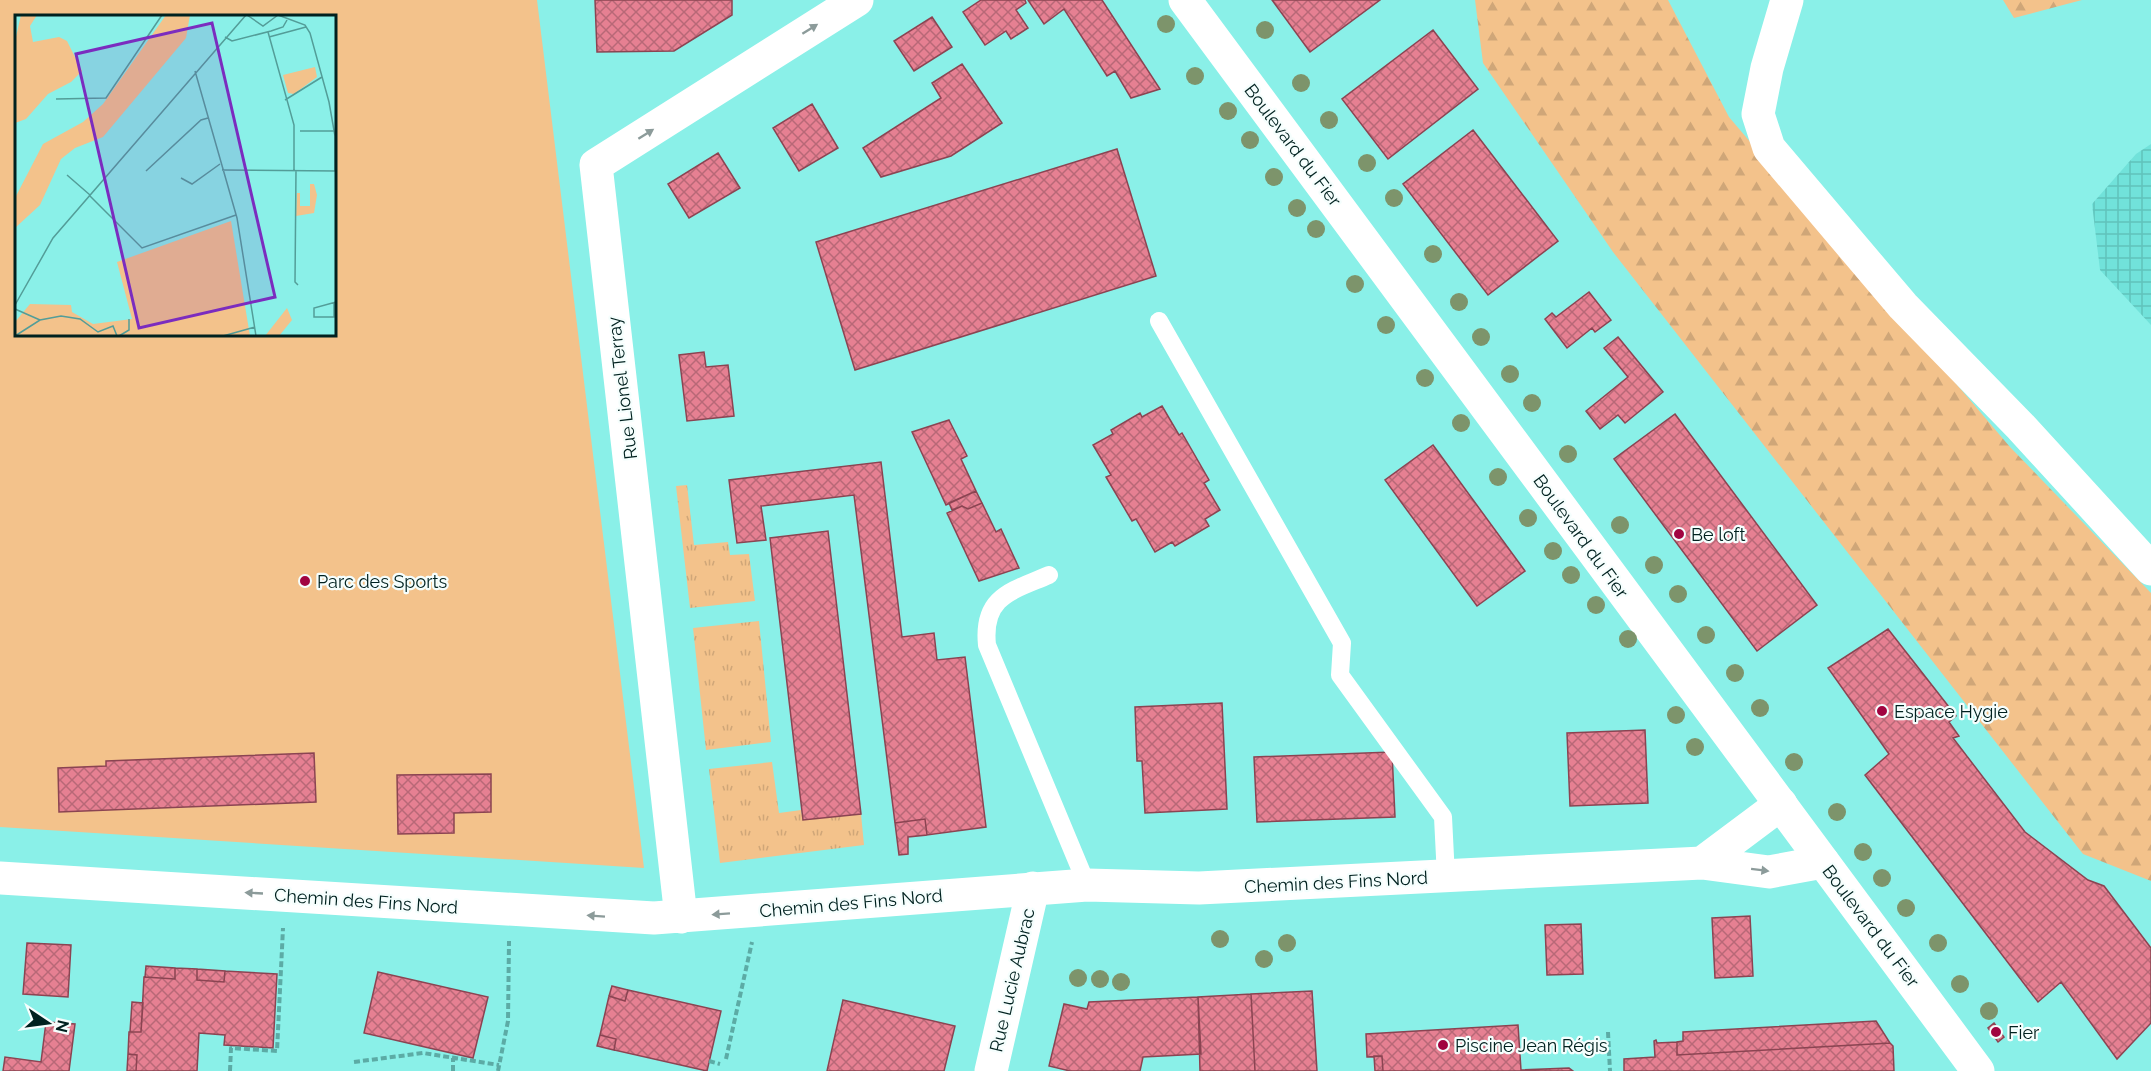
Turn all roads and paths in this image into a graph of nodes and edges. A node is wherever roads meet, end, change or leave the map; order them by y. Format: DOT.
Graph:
graph roads {
  1 [pos="857,0"];
  2 [pos="1185,0"];
  3 [pos="1787,0"];
  4 [pos="1159,321"];
  5 [pos="2151,569"];
  6 [pos="1049,575"];
  7 [pos="1781,804"];
  8 [pos="1823,862"];
  9 [pos="1702,863"];
  10 [pos="1446,877"];
  11 [pos="0,878"];
  12 [pos="1088,885"];
  13 [pos="1034,888"];
  14 [pos="285,896"];
  15 [pos="509,910"];
  16 [pos="752,912"];
  17 [pos="681,917"];
  18 [pos="1608,1032"];
  19 [pos="453,1058"];
  20 [pos="726,1059"];
  21 [pos="710,1061"];
  22 [pos="354,1062"];
  23 [pos="720,1064"];
  24 [pos="499,1065"];
  25 [pos="230,1071"];
  26 [pos="453,1071"];
  27 [pos="498,1071"];
  28 [pos="991,1071"];
  29 [pos="1610,1071"];
  30 [pos="1978,1071"];
  17 -- 1 [label="street, Rue Lionel Terray, one-way"];
  2 -- 7 [label="street, Boulevard du Fier"];
  3 -- 5 [label="street"];
  4 -- 10 [label="lane"];
  6 -- 12 [label="lane"];
  7 -- 8 [label="street, Boulevard du Fier"];
  7 -- 9 [label="street"];
  9 -- 8 [label="street, Chemin des Fins Nord, one-way"];
  8 -- 30 [label="street, Boulevard du Fier"];
  9 -- 10 [label="street, Chemin des Fins Nord"];
  10 -- 12 [label="street, Chemin des Fins Nord"];
  14 -- 11 [label="street, Chemin des Fins Nord, one-way"];
  12 -- 13 [label="street, Chemin des Fins Nord"];
  13 -- 16 [label="street, Chemin des Fins Nord"];
  13 -- 28 [label="street, Rue Lucie Aubrac"];
  14 -- 15 [label="street, Chemin des Fins Nord"];
  14 -- 25 [label="path"];
  17 -- 15 [label="street, Chemin des Fins Nord, one-way"];
  15 -- 24 [label="path"];
  16 -- 17 [label="street, Chemin des Fins Nord, one-way"];
  16 -- 20 [label="path"];
  18 -- 29 [label="path"];
  19 -- 22 [label="path"];
  19 -- 24 [label="path"];
  19 -- 26 [label="path"];
  21 -- 23 [label="path"];
  24 -- 27 [label="path"];
}
